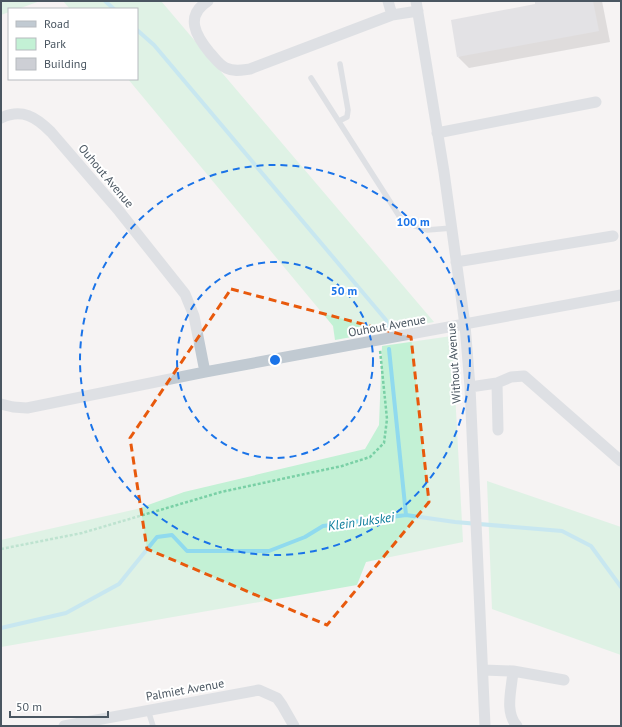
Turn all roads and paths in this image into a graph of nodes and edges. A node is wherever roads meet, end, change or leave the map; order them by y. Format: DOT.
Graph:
graph roads {
  1 [pos="208,1"];
  2 [pos="388,1"];
  3 [pos="417,6"];
  4 [pos="392,16"];
  5 [pos="340,64"];
  6 [pos="311,78"];
  7 [pos="596,102"];
  8 [pos="1,118"];
  9 [pos="339,121"];
  10 [pos="437,133"];
  11 [pos="452,228"];
  12 [pos="613,236"];
  13 [pos="456,262"];
  14 [pos="621,297"];
  15 [pos="465,324"];
  16 [pos="379,340"];
  17 [pos="205,372"];
  18 [pos="497,383"];
  19 [pos="470,387"];
  20 [pos="1,404"];
  21 [pos="498,430"];
  22 [pos="621,461"];
  23 [pos="1,549"];
  24 [pos="483,670"];
  25 [pos="513,671"];
  26 [pos="564,680"];
  27 [pos="148,710"];
  28 [pos="64,726"];
  29 [pos="153,726"];
  30 [pos="294,726"];
  31 [pos="485,726"];
  32 [pos="517,726"];
  1 -- 4 [label="street"];
  2 -- 4 [label="street"];
  3 -- 4 [label="street"];
  3 -- 10 [label="street, Without Avenue"];
  5 -- 9 [label="lane"];
  6 -- 9 [label="lane"];
  7 -- 10 [label="street"];
  8 -- 17 [label="street, Ouhout Avenue"];
  9 -- 11 [label="lane"];
  10 -- 11 [label="street, Without Avenue"];
  11 -- 13 [label="street, Without Avenue"];
  12 -- 13 [label="street"];
  13 -- 15 [label="street, Without Avenue"];
  14 -- 15 [label="street, Ouhout Avenue"];
  15 -- 16 [label="street, Ouhout Avenue"];
  15 -- 19 [label="street, Without Avenue"];
  16 -- 17 [label="street, Ouhout Avenue"];
  16 -- 23 [label="path"];
  17 -- 20 [label="street, Ouhout Avenue"];
  18 -- 19 [label="street"];
  18 -- 21 [label="street"];
  18 -- 22 [label="street"];
  19 -- 24 [label="street, Without Avenue"];
  24 -- 25 [label="street"];
  24 -- 31 [label="street, Without Avenue"];
  25 -- 26 [label="street"];
  25 -- 32 [label="street"];
  27 -- 28 [label="street, Palmiet Avenue"];
  27 -- 29 [label="lane"];
  27 -- 30 [label="street, Palmiet Avenue"];
}
